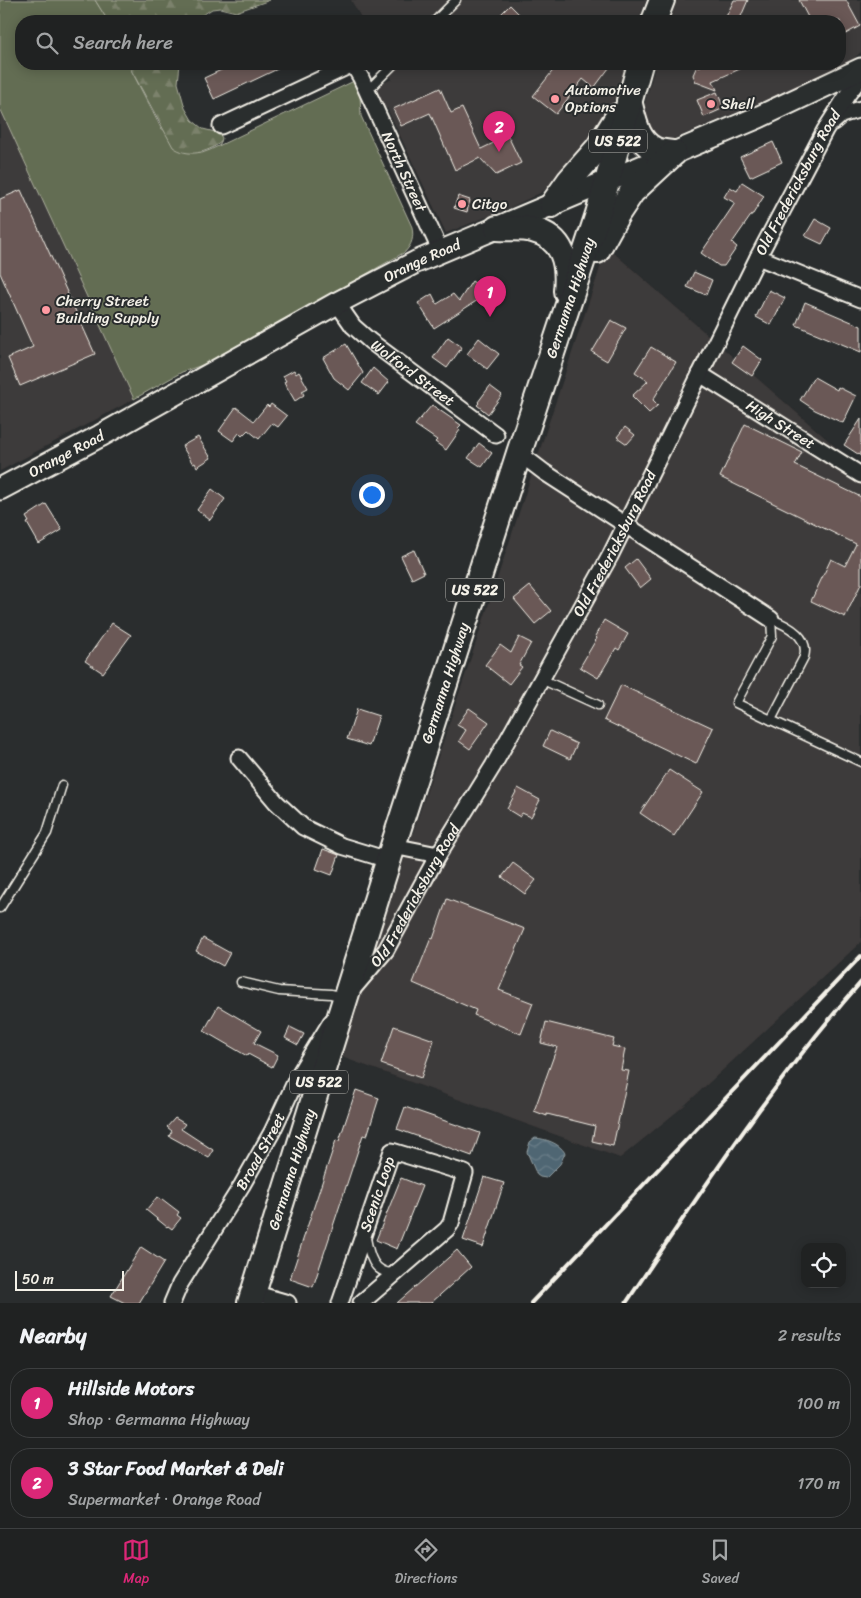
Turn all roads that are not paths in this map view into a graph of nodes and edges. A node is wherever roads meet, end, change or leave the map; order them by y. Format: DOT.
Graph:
graph roads {
  1 [pos="456,0"];
  2 [pos="662,0"];
  3 [pos="441,15"];
  4 [pos="656,15"];
  5 [pos="861,69"];
  6 [pos="340,70"];
  7 [pos="356,70"];
  8 [pos="388,70"];
  9 [pos="638,70"];
  10 [pos="861,77"];
  11 [pos="367,91"];
  12 [pos="630,101"];
  13 [pos="861,108"];
  14 [pos="221,126"];
  15 [pos="825,130"];
  16 [pos="674,153"];
  17 [pos="607,182"];
  18 [pos="552,205"];
  19 [pos="498,228"];
  20 [pos="441,252"];
  21 [pos="758,257"];
  22 [pos="861,299"];
  23 [pos="337,303"];
  24 [pos="563,320"];
  25 [pos="700,374"];
  26 [pos="496,435"];
  27 [pos="519,453"];
  28 [pos="861,475"];
  29 [pos="0,489"];
  30 [pos="625,525"];
  31 [pos="771,619"];
  32 [pos="541,678"];
  33 [pos="598,705"];
  34 [pos="771,720"];
  35 [pos="239,758"];
  36 [pos="861,762"];
  37 [pos="62,785"];
  38 [pos="391,853"];
  39 [pos="438,855"];
  40 [pos="0,908"];
  41 [pos="241,982"];
  42 [pos="346,997"];
  43 [pos="365,1231"];
  44 [pos="397,1273"];
  45 [pos="251,1298"];
  46 [pos="172,1303"];
  47 [pos="288,1303"];
  48 [pos="340,1303"];
  49 [pos="361,1303"];
  1 -- 3 [label="lane"];
  2 -- 4 [label="main road"];
  5 -- 16 [label="main road, Orange Road"];
  6 -- 14 [label="street"];
  7 -- 11 [label="street, North Street"];
  8 -- 11 [label="lane"];
  9 -- 12 [label="main road, Germanna Highway / US 522"];
  10 -- 15 [label="street, Old Fredericksburg Road"];
  11 -- 20 [label="street, North Street"];
  12 -- 16 [label="main road"];
  12 -- 17 [label="main road, Germanna Highway / US 522"];
  12 -- 18 [label="main road"];
  13 -- 15 [label="street"];
  15 -- 21 [label="street, Old Fredericksburg Road"];
  16 -- 17 [label="main road, Orange Road"];
  16 -- 24 [label="main road"];
  17 -- 18 [label="main road, Orange Road"];
  17 -- 24 [label="main road, Germanna Highway / US 522"];
  18 -- 19 [label="main road, Orange Road"];
  19 -- 20 [label="main road, Orange Road"];
  19 -- 24 [label="main road"];
  20 -- 23 [label="main road, Orange Road"];
  21 -- 22 [label="street"];
  21 -- 25 [label="street, Old Fredericksburg Road"];
  23 -- 26 [label="street, Wolford Street"];
  23 -- 29 [label="main road, Orange Road"];
  24 -- 27 [label="main road, Germanna Highway / US 522"];
  25 -- 28 [label="street, High Street"];
  25 -- 30 [label="street, Old Fredericksburg Road"];
  27 -- 30 [label="street"];
  27 -- 38 [label="main road, Germanna Highway / US 522"];
  30 -- 31 [label="street"];
  30 -- 32 [label="street, Old Fredericksburg Road"];
  31 -- 34 [label="lane"];
  31 -- 34 [label="lane"];
  32 -- 33 [label="lane"];
  32 -- 39 [label="street, Old Fredericksburg Road"];
  34 -- 36 [label="lane"];
  35 -- 38 [label="street"];
  37 -- 40 [label="lane"];
  38 -- 39 [label="street"];
  38 -- 42 [label="main road, Germanna Highway / US 522"];
  39 -- 42 [label="street, Old Fredericksburg Road"];
  41 -- 42 [label="lane"];
  42 -- 45 [label="main road, Germanna Highway / US 522"];
  42 -- 46 [label="street, Broad Street"];
  43 -- 44 [label="lane"];
  43 -- 44 [label="street, Scenic Loop"];
  43 -- 48 [label="street, Scenic Loop"];
  44 -- 49 [label="street, Scenic Loop"];
  45 -- 47 [label="street"];
}
